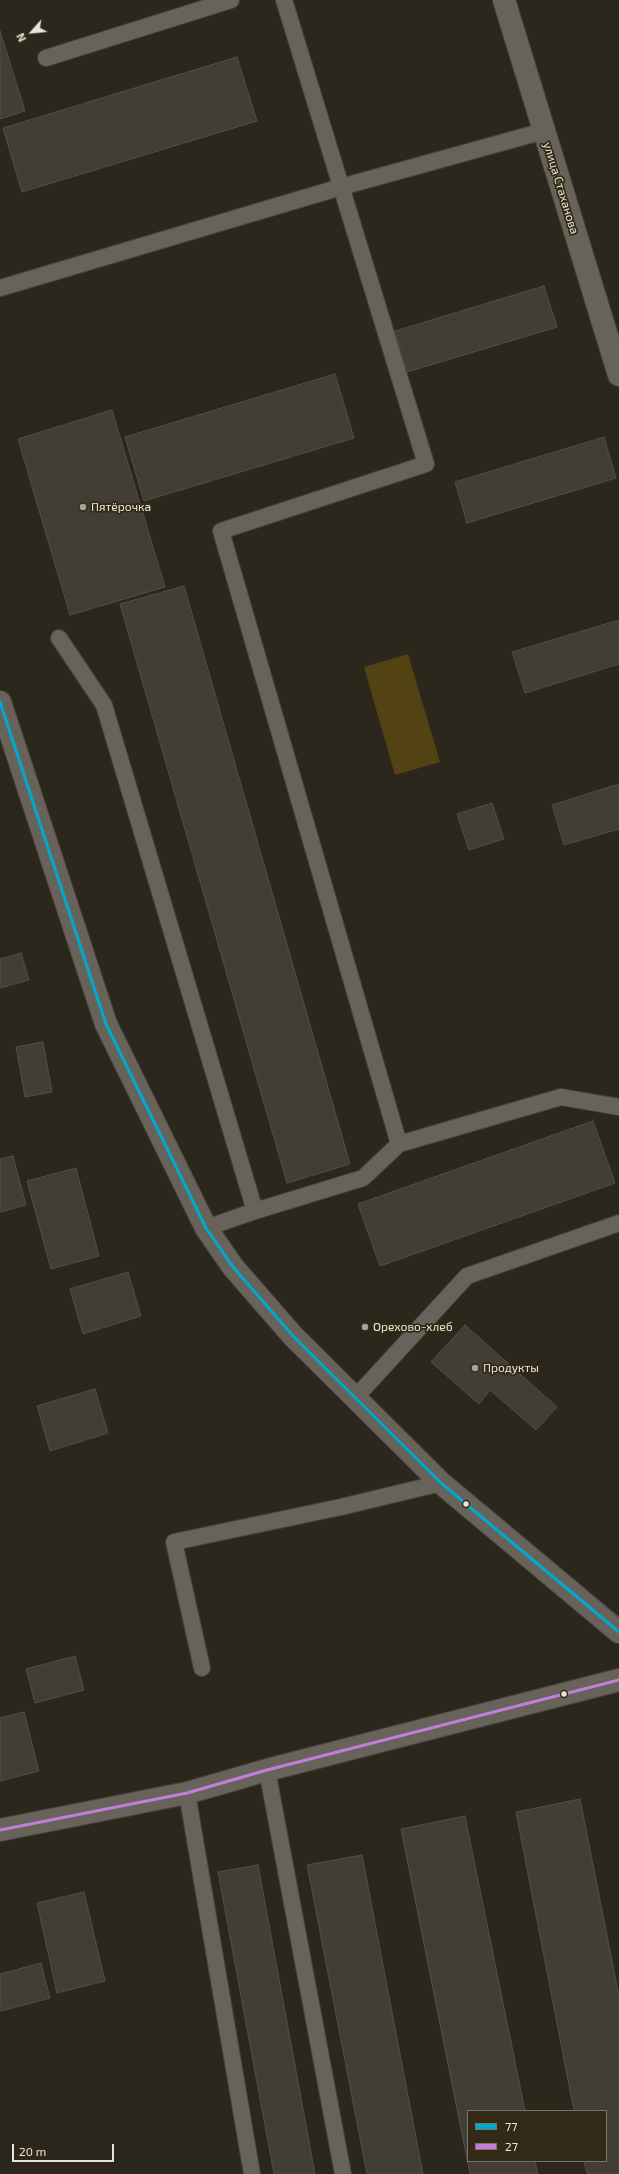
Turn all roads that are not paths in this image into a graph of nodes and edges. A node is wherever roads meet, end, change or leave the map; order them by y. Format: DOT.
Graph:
graph roads {
  1 [pos="231,0"];
  2 [pos="284,0"];
  3 [pos="504,0"];
  4 [pos="46,58"];
  5 [pos="544,131"];
  6 [pos="341,187"];
  7 [pos="0,288"];
  8 [pos="619,375"];
  9 [pos="59,638"];
  10 [pos="0,702"];
  11 [pos="619,1107"];
  12 [pos="399,1144"];
  13 [pos="255,1211"];
  14 [pos="619,1223"];
  15 [pos="206,1228"];
  16 [pos="355,1398"];
  17 [pos="441,1483"];
  18 [pos="619,1632"];
  19 [pos="202,1668"];
  20 [pos="619,1680"];
  21 [pos="267,1770"];
  22 [pos="187,1793"];
  23 [pos="0,1830"];
  24 [pos="252,2174"];
  25 [pos="343,2174"];
  1 -- 4 [label="lane"];
  2 -- 6 [label="lane"];
  3 -- 5 [label="street, улица Стаханова"];
  5 -- 6 [label="lane"];
  5 -- 8 [label="street, улица Стаханова"];
  6 -- 7 [label="lane"];
  6 -- 12 [label="lane"];
  9 -- 13 [label="lane"];
  10 -- 15 [label="street"];
  11 -- 12 [label="lane"];
  12 -- 13 [label="lane"];
  13 -- 15 [label="lane"];
  14 -- 16 [label="lane"];
  15 -- 16 [label="street"];
  16 -- 17 [label="street"];
  17 -- 18 [label="street"];
  17 -- 19 [label="lane"];
  20 -- 21 [label="street"];
  21 -- 22 [label="street"];
  21 -- 25 [label="lane"];
  22 -- 23 [label="street"];
  22 -- 24 [label="lane"];
}
